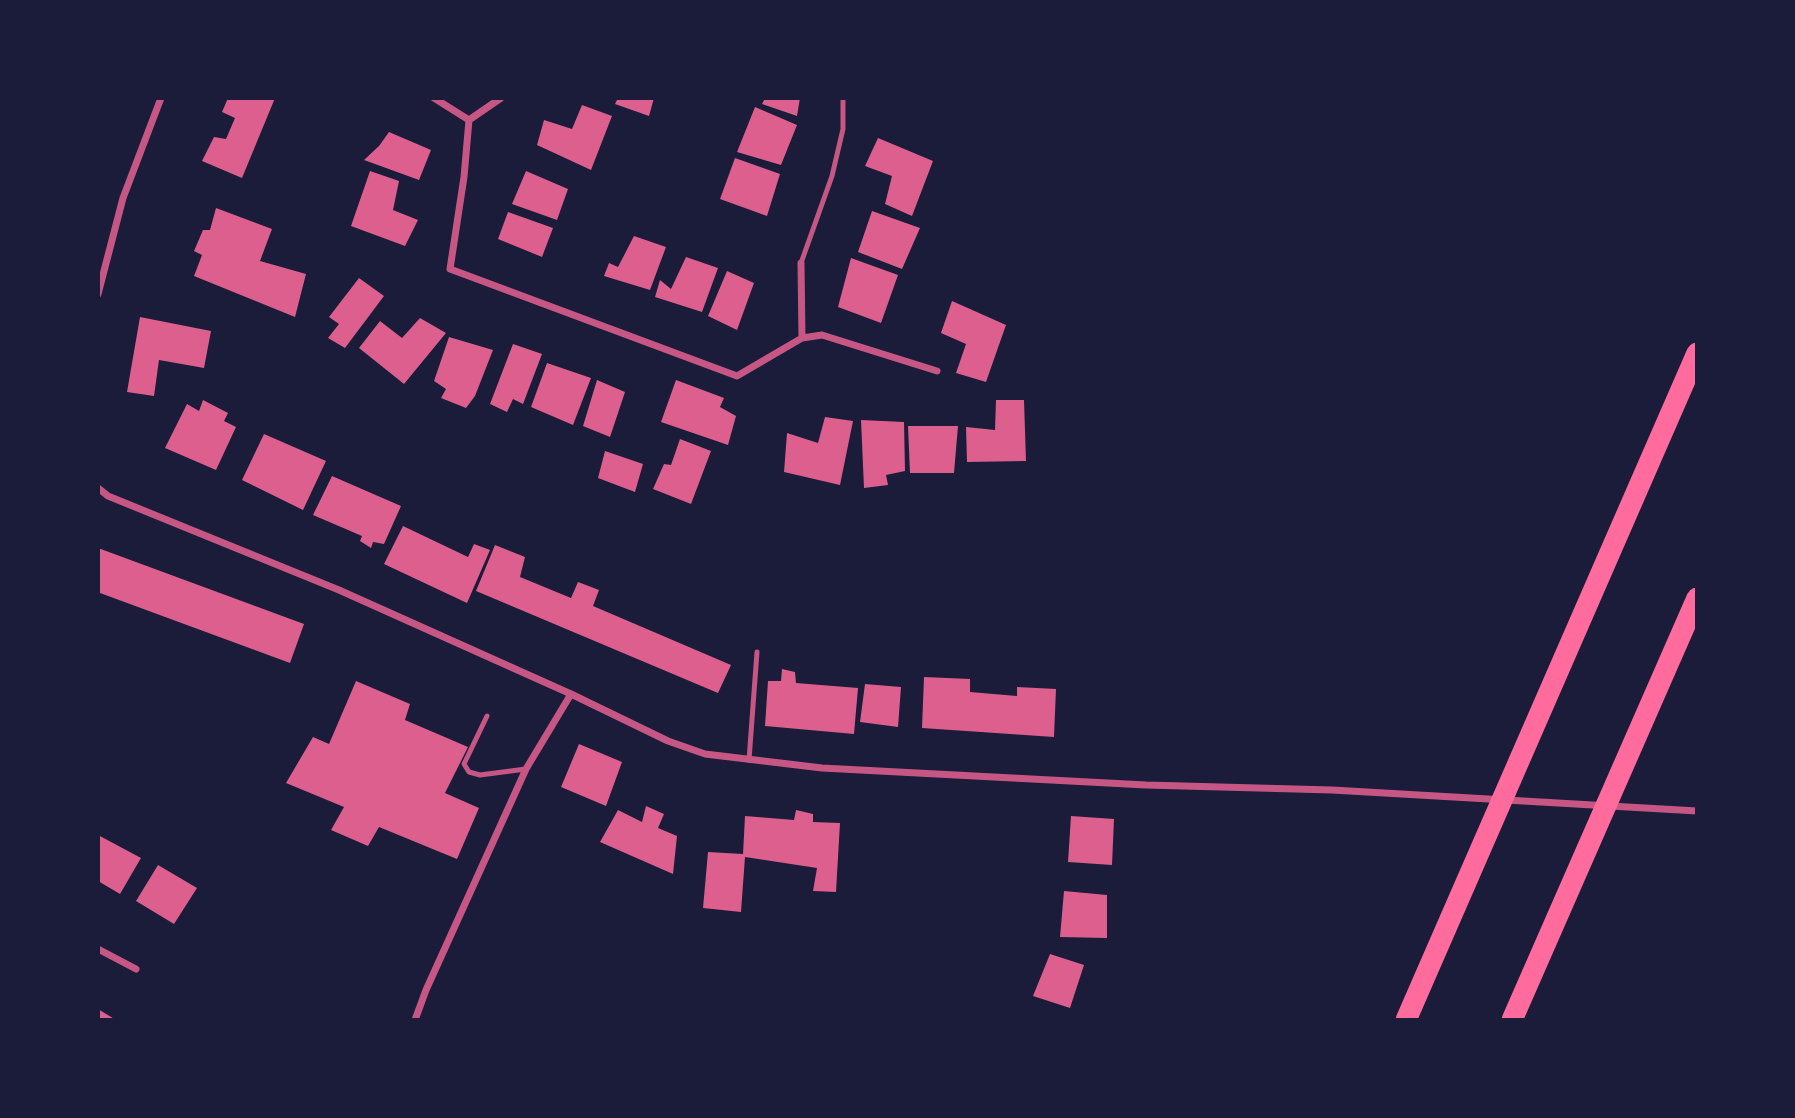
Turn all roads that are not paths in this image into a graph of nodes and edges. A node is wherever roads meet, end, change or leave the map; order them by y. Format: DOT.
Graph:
graph roads {
  1 [pos="161,98"];
  2 [pos="434,98"];
  3 [pos="501,98"];
  4 [pos="843,98"];
  5 [pos="469,120"];
  6 [pos="801,263"];
  7 [pos="99,280"];
  8 [pos="98,294"];
  9 [pos="802,338"];
  10 [pos="1697,353"];
  11 [pos="937,371"];
  12 [pos="98,488"];
  13 [pos="1697,598"];
  14 [pos="757,652"];
  15 [pos="571,694"];
  16 [pos="487,716"];
  17 [pos="749,760"];
  18 [pos="526,769"];
  19 [pos="1697,811"];
  20 [pos="98,948"];
  21 [pos="136,969"];
  22 [pos="415,1020"];
  23 [pos="1406,1020"];
  24 [pos="1512,1020"];
  1 -- 7 [label="street"];
  2 -- 5 [label="street"];
  3 -- 5 [label="street"];
  4 -- 6 [label="lane"];
  5 -- 9 [label="street"];
  6 -- 9 [label="street"];
  7 -- 8 [label="street"];
  9 -- 11 [label="street"];
  10 -- 23 [label="highway"];
  12 -- 15 [label="street"];
  13 -- 24 [label="highway"];
  14 -- 17 [label="lane"];
  15 -- 17 [label="street"];
  15 -- 18 [label="street"];
  16 -- 18 [label="lane"];
  17 -- 19 [label="street"];
  18 -- 22 [label="street"];
  20 -- 21 [label="street"];
}
